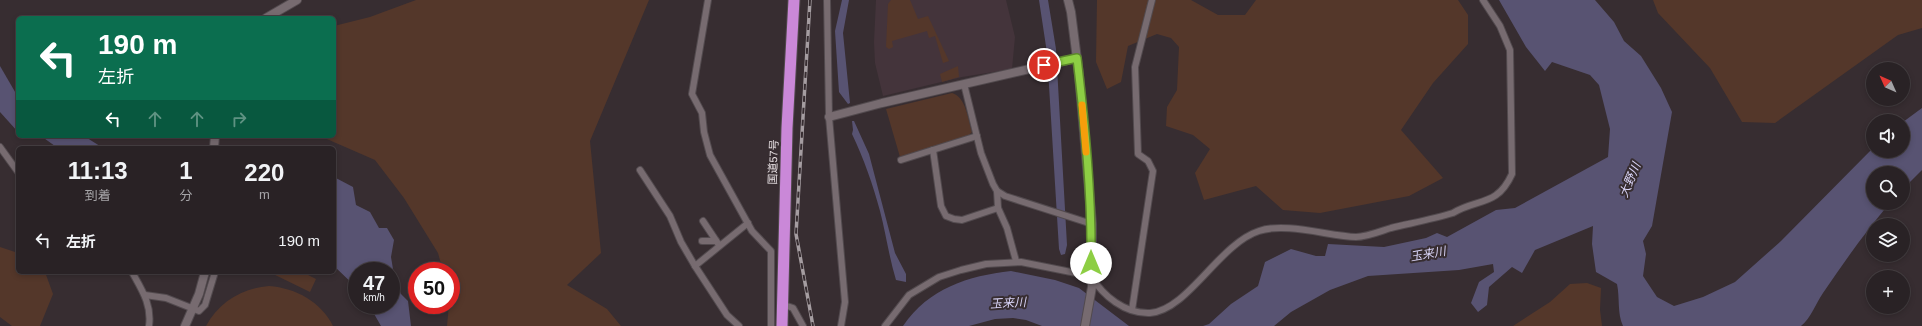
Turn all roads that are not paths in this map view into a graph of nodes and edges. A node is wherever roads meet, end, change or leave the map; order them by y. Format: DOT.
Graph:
graph roads {
  1 [pos="298,0"];
  2 [pos="708,0"];
  3 [pos="794,0"];
  4 [pos="827,0"];
  5 [pos="1068,0"];
  6 [pos="1152,0"];
  7 [pos="1483,0"];
  8 [pos="270,16"];
  9 [pos="1077,58"];
  10 [pos="964,84"];
  11 [pos="829,117"];
  12 [pos="977,136"];
  13 [pos="0,147"];
  14 [pos="933,150"];
  15 [pos="901,160"];
  16 [pos="16,169"];
  17 [pos="640,170"];
  18 [pos="997,191"];
  19 [pos="998,208"];
  20 [pos="703,221"];
  21 [pos="748,223"];
  22 [pos="1092,224"];
  23 [pos="702,241"];
  24 [pos="717,243"];
  25 [pos="1016,261"];
  26 [pos="695,266"];
  27 [pos="133,274"];
  28 [pos="203,274"];
  29 [pos="214,274"];
  30 [pos="1091,276"];
  31 [pos="145,295"];
  32 [pos="781,304"];
  33 [pos="194,309"];
  34 [pos="1132,310"];
  35 [pos="149,326"];
  36 [pos="185,326"];
  37 [pos="739,326"];
  38 [pos="771,326"];
  39 [pos="782,326"];
  40 [pos="803,326"];
  41 [pos="841,326"];
  42 [pos="886,326"];
  43 [pos="1085,326"];
  1 -- 8 [label="main road"];
  2 -- 21 [label="street"];
  3 -- 32 [label="highway, 国道57号"];
  4 -- 11 [label="street"];
  5 -- 9 [label="main road"];
  6 -- 34 [label="street"];
  7 -- 34 [label="street"];
  9 -- 10 [label="main road"];
  9 -- 22 [label="main road"];
  10 -- 11 [label="main road"];
  10 -- 12 [label="street"];
  11 -- 41 [label="street"];
  12 -- 14 [label="street"];
  12 -- 18 [label="street"];
  13 -- 16 [label="street"];
  14 -- 15 [label="street"];
  14 -- 19 [label="street"];
  17 -- 26 [label="street"];
  18 -- 19 [label="street"];
  18 -- 22 [label="street"];
  19 -- 25 [label="street"];
  20 -- 24 [label="street"];
  21 -- 24 [label="street"];
  21 -- 38 [label="street"];
  22 -- 30 [label="main road"];
  23 -- 24 [label="street"];
  24 -- 26 [label="street"];
  25 -- 30 [label="street"];
  25 -- 42 [label="street"];
  26 -- 37 [label="street"];
  27 -- 31 [label="street"];
  28 -- 33 [label="main road"];
  29 -- 33 [label="street"];
  30 -- 34 [label="street"];
  30 -- 43 [label="main road"];
  31 -- 33 [label="street"];
  31 -- 35 [label="street"];
  32 -- 39 [label="highway, 国道57号"];
  32 -- 40 [label="street"];
  33 -- 36 [label="main road"];
}
